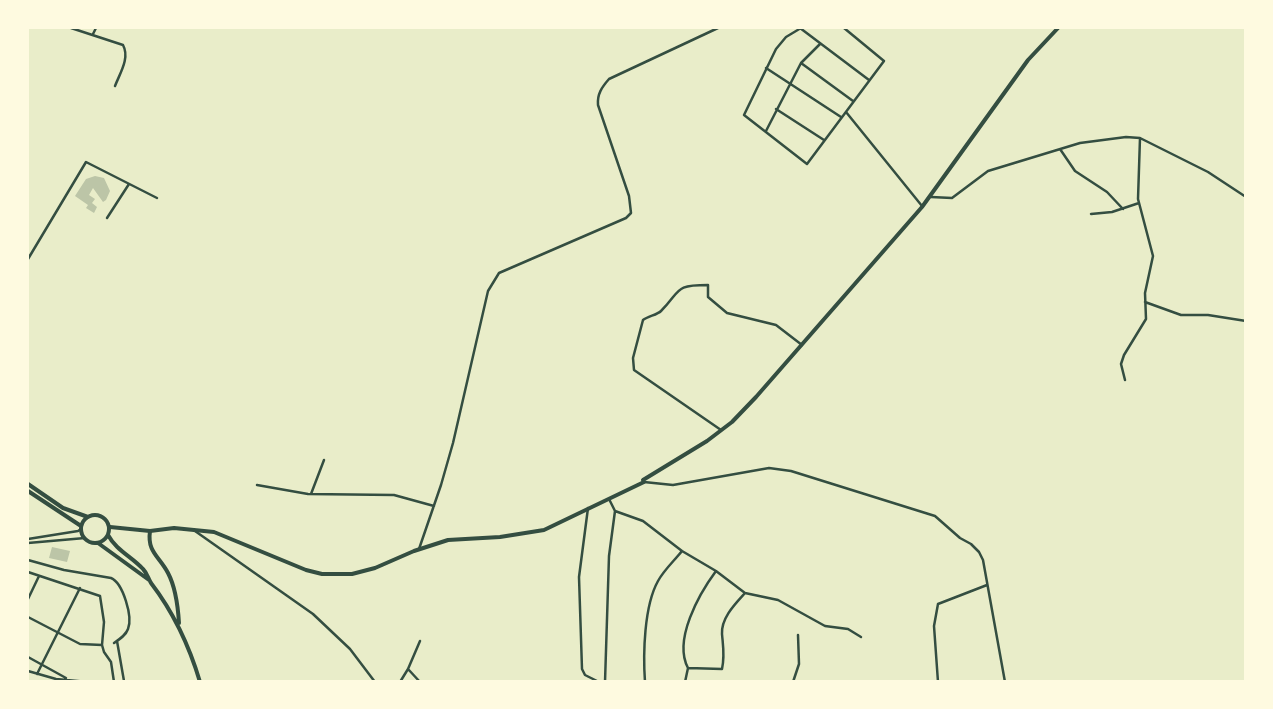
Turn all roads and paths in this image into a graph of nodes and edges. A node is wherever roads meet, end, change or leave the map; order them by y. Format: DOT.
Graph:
graph roads {
  1 [pos="71,28"];
  2 [pos="96,28"];
  3 [pos="718,28"];
  4 [pos="800,28"];
  5 [pos="844,28"];
  6 [pos="1058,28"];
  7 [pos="93,34"];
  8 [pos="820,44"];
  9 [pos="801,63"];
  10 [pos="766,68"];
  11 [pos="869,80"];
  12 [pos="789,84"];
  13 [pos="115,86"];
  14 [pos="853,102"];
  15 [pos="776,109"];
  16 [pos="846,112"];
  17 [pos="840,117"];
  18 [pos="766,131"];
  19 [pos="1140,138"];
  20 [pos="824,140"];
  21 [pos="1060,149"];
  22 [pos="129,184"];
  23 [pos="929,197"];
  24 [pos="1246,197"];
  25 [pos="157,198"];
  26 [pos="1139,204"];
  27 [pos="922,207"];
  28 [pos="1123,209"];
  29 [pos="1091,214"];
  30 [pos="107,218"];
  31 [pos="28,259"];
  32 [pos="1145,302"];
  33 [pos="1246,321"];
  34 [pos="802,345"];
  35 [pos="1125,380"];
  36 [pos="722,430"];
  37 [pos="324,460"];
  38 [pos="644,482"];
  39 [pos="28,484"];
  40 [pos="257,485"];
  41 [pos="28,491"];
  42 [pos="311,494"];
  43 [pos="609,499"];
  44 [pos="434,506"];
  45 [pos="588,508"];
  46 [pos="615,511"];
  47 [pos="88,517"];
  48 [pos="81,527"];
  49 [pos="110,527"];
  50 [pos="192,529"];
  51 [pos="150,531"];
  52 [pos="108,534"];
  53 [pos="85,538"];
  54 [pos="28,539"];
  55 [pos="28,543"];
  56 [pos="97,543"];
  57 [pos="419,549"];
  58 [pos="682,550"];
  59 [pos="28,560"];
  60 [pos="716,571"];
  61 [pos="28,572"];
  62 [pos="39,576"];
  63 [pos="149,580"];
  64 [pos="987,585"];
  65 [pos="80,588"];
  66 [pos="745,593"];
  67 [pos="28,599"];
  68 [pos="28,617"];
  69 [pos="179,626"];
  70 [pos="60,632"];
  71 [pos="798,635"];
  72 [pos="862,637"];
  73 [pos="420,641"];
  74 [pos="102,645"];
  75 [pos="28,658"];
  76 [pos="43,665"];
  77 [pos="688,668"];
  78 [pos="408,669"];
  79 [pos="28,671"];
  80 [pos="37,674"];
  81 [pos="66,678"];
  82 [pos="124,681"];
  83 [pos="88,682"];
  84 [pos="114,682"];
  85 [pos="200,682"];
  86 [pos="375,682"];
  87 [pos="400,682"];
  88 [pos="420,682"];
  89 [pos="599,682"];
  90 [pos="605,682"];
  91 [pos="645,682"];
  92 [pos="685,682"];
  93 [pos="793,682"];
  94 [pos="938,682"];
  95 [pos="1005,682"];
  1 -- 7 [label="street"];
  2 -- 7 [label="street"];
  3 -- 44 [label="street"];
  4 -- 8 [label="street"];
  4 -- 10 [label="street"];
  5 -- 11 [label="street"];
  6 -- 23 [label="main road"];
  7 -- 13 [label="street"];
  8 -- 9 [label="street"];
  8 -- 11 [label="street"];
  9 -- 12 [label="street"];
  9 -- 14 [label="street"];
  10 -- 12 [label="street"];
  10 -- 18 [label="street"];
  11 -- 14 [label="street"];
  12 -- 15 [label="street"];
  12 -- 17 [label="street"];
  14 -- 16 [label="street"];
  15 -- 18 [label="street"];
  15 -- 20 [label="street"];
  16 -- 17 [label="street"];
  16 -- 27 [label="street"];
  17 -- 20 [label="street"];
  18 -- 20 [label="street"];
  19 -- 21 [label="street"];
  19 -- 24 [label="street"];
  19 -- 26 [label="street"];
  21 -- 23 [label="street"];
  21 -- 28 [label="street"];
  22 -- 25 [label="street"];
  22 -- 30 [label="street"];
  22 -- 31 [label="street"];
  23 -- 27 [label="main road"];
  26 -- 28 [label="street"];
  26 -- 32 [label="street"];
  27 -- 34 [label="main road"];
  28 -- 29 [label="street"];
  32 -- 33 [label="street"];
  32 -- 35 [label="street"];
  34 -- 36 [label="main road"];
  34 -- 36 [label="street"];
  36 -- 38 [label="main road"];
  37 -- 42 [label="street"];
  38 -- 43 [label="main road"];
  38 -- 64 [label="street"];
  39 -- 47 [label="main road"];
  40 -- 42 [label="street"];
  41 -- 48 [label="main road"];
  42 -- 44 [label="street"];
  43 -- 45 [label="main road"];
  43 -- 46 [label="street"];
  44 -- 57 [label="street"];
  45 -- 57 [label="main road"];
  45 -- 89 [label="street"];
  46 -- 58 [label="street"];
  46 -- 90 [label="street"];
  47 -- 48 [label="main road"];
  47 -- 49 [label="main road"];
  48 -- 53 [label="main road"];
  48 -- 54 [label="street"];
  49 -- 51 [label="main road"];
  49 -- 52 [label="main road"];
  50 -- 51 [label="main road"];
  50 -- 57 [label="main road"];
  50 -- 86 [label="street"];
  51 -- 69 [label="main road"];
  52 -- 56 [label="main road"];
  52 -- 63 [label="main road"];
  53 -- 55 [label="street"];
  53 -- 56 [label="main road"];
  56 -- 63 [label="main road"];
  58 -- 60 [label="street"];
  58 -- 91 [label="street"];
  59 -- 82 [label="street"];
  60 -- 66 [label="street"];
  60 -- 77 [label="street"];
  61 -- 62 [label="street"];
  62 -- 65 [label="street"];
  62 -- 67 [label="street"];
  63 -- 69 [label="main road"];
  64 -- 94 [label="street"];
  64 -- 95 [label="street"];
  65 -- 70 [label="street"];
  65 -- 74 [label="street"];
  66 -- 72 [label="street"];
  66 -- 77 [label="street"];
  68 -- 70 [label="street"];
  69 -- 85 [label="main road"];
  70 -- 74 [label="street"];
  70 -- 76 [label="street"];
  71 -- 93 [label="street"];
  73 -- 78 [label="street"];
  74 -- 84 [label="street"];
  75 -- 76 [label="street"];
  76 -- 80 [label="street"];
  76 -- 81 [label="street"];
  77 -- 92 [label="street"];
  78 -- 87 [label="street"];
  78 -- 88 [label="street"];
  79 -- 80 [label="street"];
  80 -- 81 [label="street"];
  81 -- 83 [label="street"];
}
